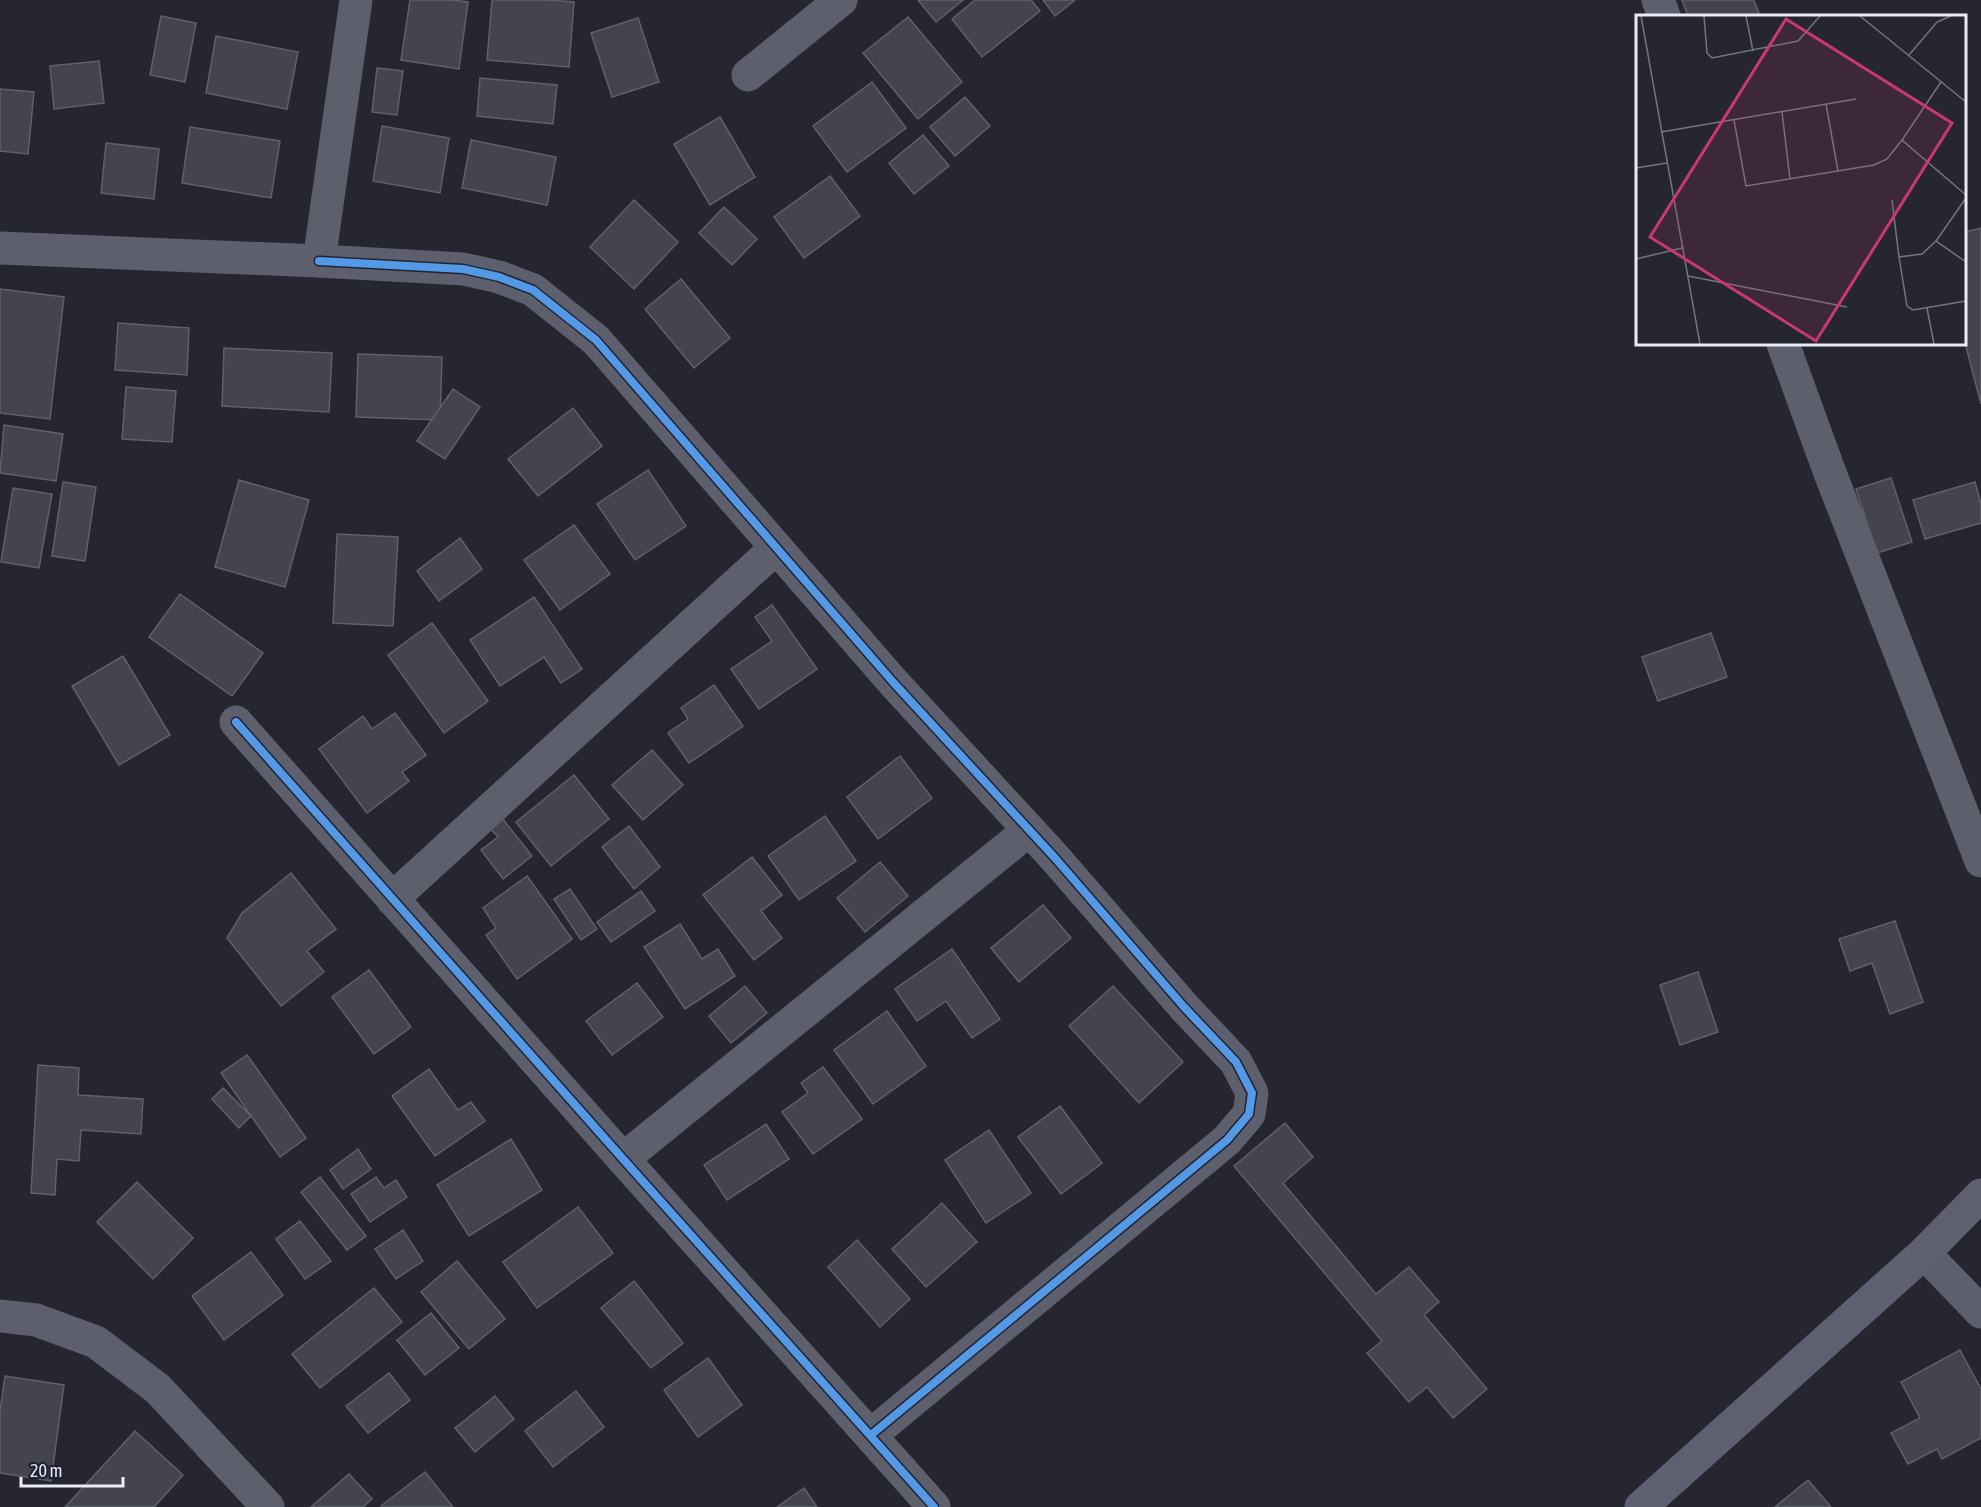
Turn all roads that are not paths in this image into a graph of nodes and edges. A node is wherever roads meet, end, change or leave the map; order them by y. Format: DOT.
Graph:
graph roads {
  1 [pos="357,0"];
  2 [pos="841,0"];
  3 [pos="1658,0"];
  4 [pos="1664,15"];
  5 [pos="748,75"];
  6 [pos="0,248"];
  7 [pos="318,261"];
  8 [pos="1783,345"];
  9 [pos="776,548"];
  10 [pos="236,722"];
  11 [pos="1029,830"];
  12 [pos="1981,861"];
  13 [pos="392,899"];
  14 [pos="622,1159"];
  15 [pos="1981,1195"];
  16 [pos="1924,1253"];
  17 [pos="1981,1312"];
  18 [pos="0,1316"];
  19 [pos="871,1435"];
  20 [pos="268,1507"];
  21 [pos="934,1507"];
  22 [pos="1641,1507"];
  1 -- 7 [label="street"];
  2 -- 5 [label="street"];
  3 -- 4 [label="street"];
  6 -- 7 [label="street"];
  7 -- 9 [label="street"];
  8 -- 12 [label="street"];
  9 -- 11 [label="street"];
  9 -- 13 [label="street"];
  10 -- 13 [label="street"];
  11 -- 14 [label="street"];
  11 -- 19 [label="street"];
  13 -- 14 [label="street"];
  14 -- 19 [label="street"];
  15 -- 16 [label="main road"];
  16 -- 17 [label="street"];
  16 -- 22 [label="main road"];
  18 -- 20 [label="street"];
  19 -- 21 [label="street"];
}
